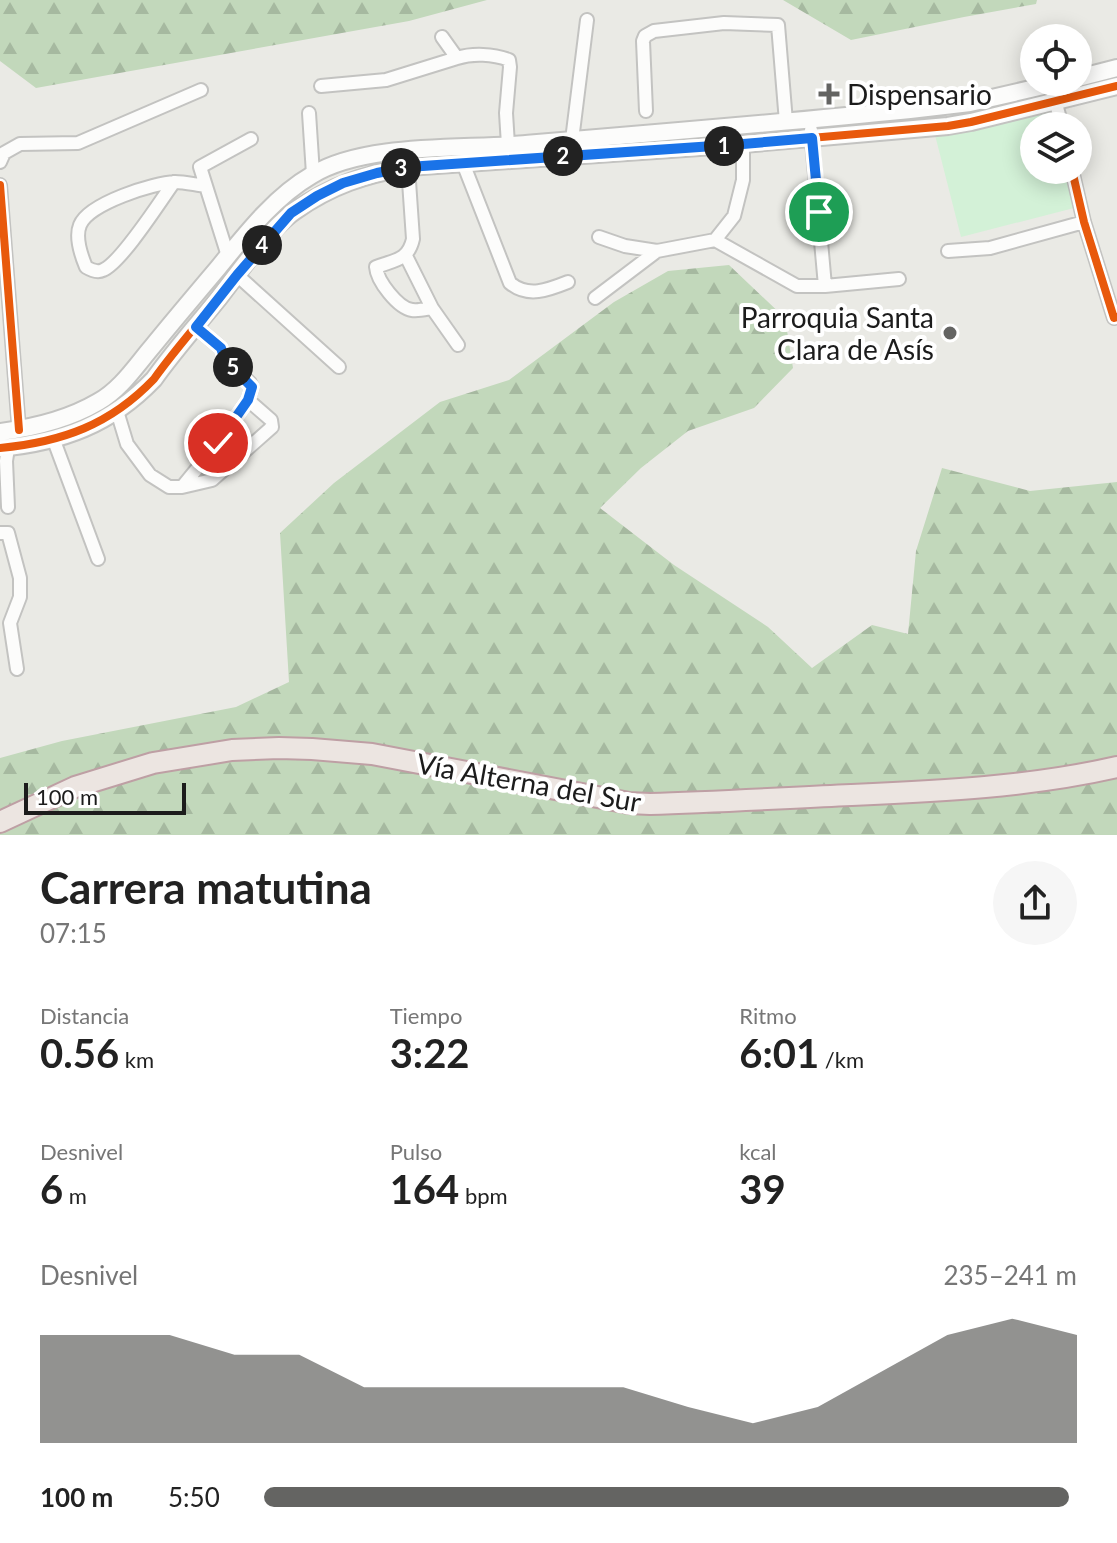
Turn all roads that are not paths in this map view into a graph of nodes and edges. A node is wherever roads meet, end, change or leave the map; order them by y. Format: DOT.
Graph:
graph roads {
  1 [pos="587,20"];
  2 [pos="442,37"];
  3 [pos="457,58"];
  4 [pos="1117,68"];
  5 [pos="1092,74"];
  6 [pos="321,86"];
  7 [pos="1117,86"];
  8 [pos="1092,87"];
  9 [pos="201,90"];
  10 [pos="1020,95"];
  11 [pos="1038,96"];
  12 [pos="646,111"];
  13 [pos="309,113"];
  14 [pos="810,120"];
  15 [pos="786,122"];
  16 [pos="812,138"];
  17 [pos="251,139"];
  18 [pos="572,140"];
  19 [pos="743,144"];
  20 [pos="508,145"];
  21 [pos="429,157"];
  22 [pos="0,162"];
  23 [pos="463,163"];
  24 [pos="408,167"];
  25 [pos="313,174"];
  26 [pos="174,182"];
  27 [pos="1075,184"];
  28 [pos="0,185"];
  29 [pos="206,186"];
  30 [pos="1084,222"];
  31 [pos="599,237"];
  32 [pos="715,240"];
  33 [pos="657,251"];
  34 [pos="948,251"];
  35 [pos="228,256"];
  36 [pos="406,256"];
  37 [pos="237,275"];
  38 [pos="899,279"];
  39 [pos="568,282"];
  40 [pos="825,286"];
  41 [pos="595,298"];
  42 [pos="432,308"];
  43 [pos="1116,317"];
  44 [pos="196,327"];
  45 [pos="458,345"];
  46 [pos="152,346"];
  47 [pos="168,360"];
  48 [pos="339,367"];
  49 [pos="248,400"];
  50 [pos="117,411"];
  51 [pos="19,430"];
  52 [pos="0,432"];
  53 [pos="53,438"];
  54 [pos="4,448"];
  55 [pos="182,487"];
  56 [pos="8,507"];
  57 [pos="0,533"];
  58 [pos="98,559"];
  59 [pos="16,564"];
  60 [pos="0,565"];
  61 [pos="6,641"];
  62 [pos="17,669"];
  63 [pos="345,758"];
  64 [pos="371,761"];
  65 [pos="1117,767"];
  66 [pos="1117,778"];
  67 [pos="0,822"];
  68 [pos="0,834"];
  1 -- 18 [label="street"];
  2 -- 3 [label="street"];
  3 -- 6 [label="street"];
  3 -- 20 [label="street"];
  4 -- 5 [label="street"];
  7 -- 8 [label="street"];
  9 -- 22 [label="street"];
  10 -- 14 [label="street"];
  11 -- 16 [label="street"];
  12 -- 15 [label="street"];
  13 -- 25 [label="street"];
  14 -- 15 [label="street"];
  14 -- 16 [label="street"];
  15 -- 18 [label="street"];
  16 -- 19 [label="street"];
  16 -- 40 [label="street"];
  17 -- 29 [label="street"];
  18 -- 20 [label="street"];
  19 -- 23 [label="street"];
  19 -- 32 [label="street"];
  20 -- 21 [label="street"];
  21 -- 23 [label="street"];
  21 -- 24 [label="street"];
  21 -- 25 [label="street"];
  23 -- 39 [label="street"];
  24 -- 36 [label="street"];
  24 -- 37 [label="street"];
  25 -- 35 [label="street"];
  26 -- 26 [label="street"];
  26 -- 29 [label="street"];
  27 -- 30 [label="street"];
  28 -- 51 [label="street"];
  29 -- 35 [label="street"];
  30 -- 34 [label="street"];
  30 -- 43 [label="street"];
  31 -- 33 [label="street"];
  32 -- 33 [label="street"];
  32 -- 40 [label="street"];
  33 -- 41 [label="street"];
  35 -- 46 [label="street"];
  36 -- 42 [label="street"];
  36 -- 42 [label="street"];
  37 -- 44 [label="street"];
  37 -- 48 [label="street"];
  38 -- 40 [label="street"];
  42 -- 45 [label="street"];
  44 -- 47 [label="street"];
  44 -- 49 [label="street"];
  46 -- 47 [label="street"];
  46 -- 51 [label="street"];
  47 -- 50 [label="street"];
  49 -- 55 [label="street"];
  49 -- 55 [label="street"];
  50 -- 53 [label="street"];
  50 -- 55 [label="street"];
  51 -- 52 [label="street"];
  53 -- 54 [label="street"];
  53 -- 58 [label="street"];
  54 -- 56 [label="street"];
  57 -- 59 [label="street"];
  59 -- 60 [label="street"];
  59 -- 61 [label="street"];
  61 -- 62 [label="street"];
  63 -- 64 [label="highway, Vía Alterna del Sur"];
  63 -- 67 [label="highway, Vía Alterna del Sur"];
  63 -- 68 [label="highway, Vía Alterna del Sur"];
  64 -- 65 [label="highway, Vía Alterna del Sur"];
  64 -- 66 [label="highway, Vía Alterna del Sur"];
}
